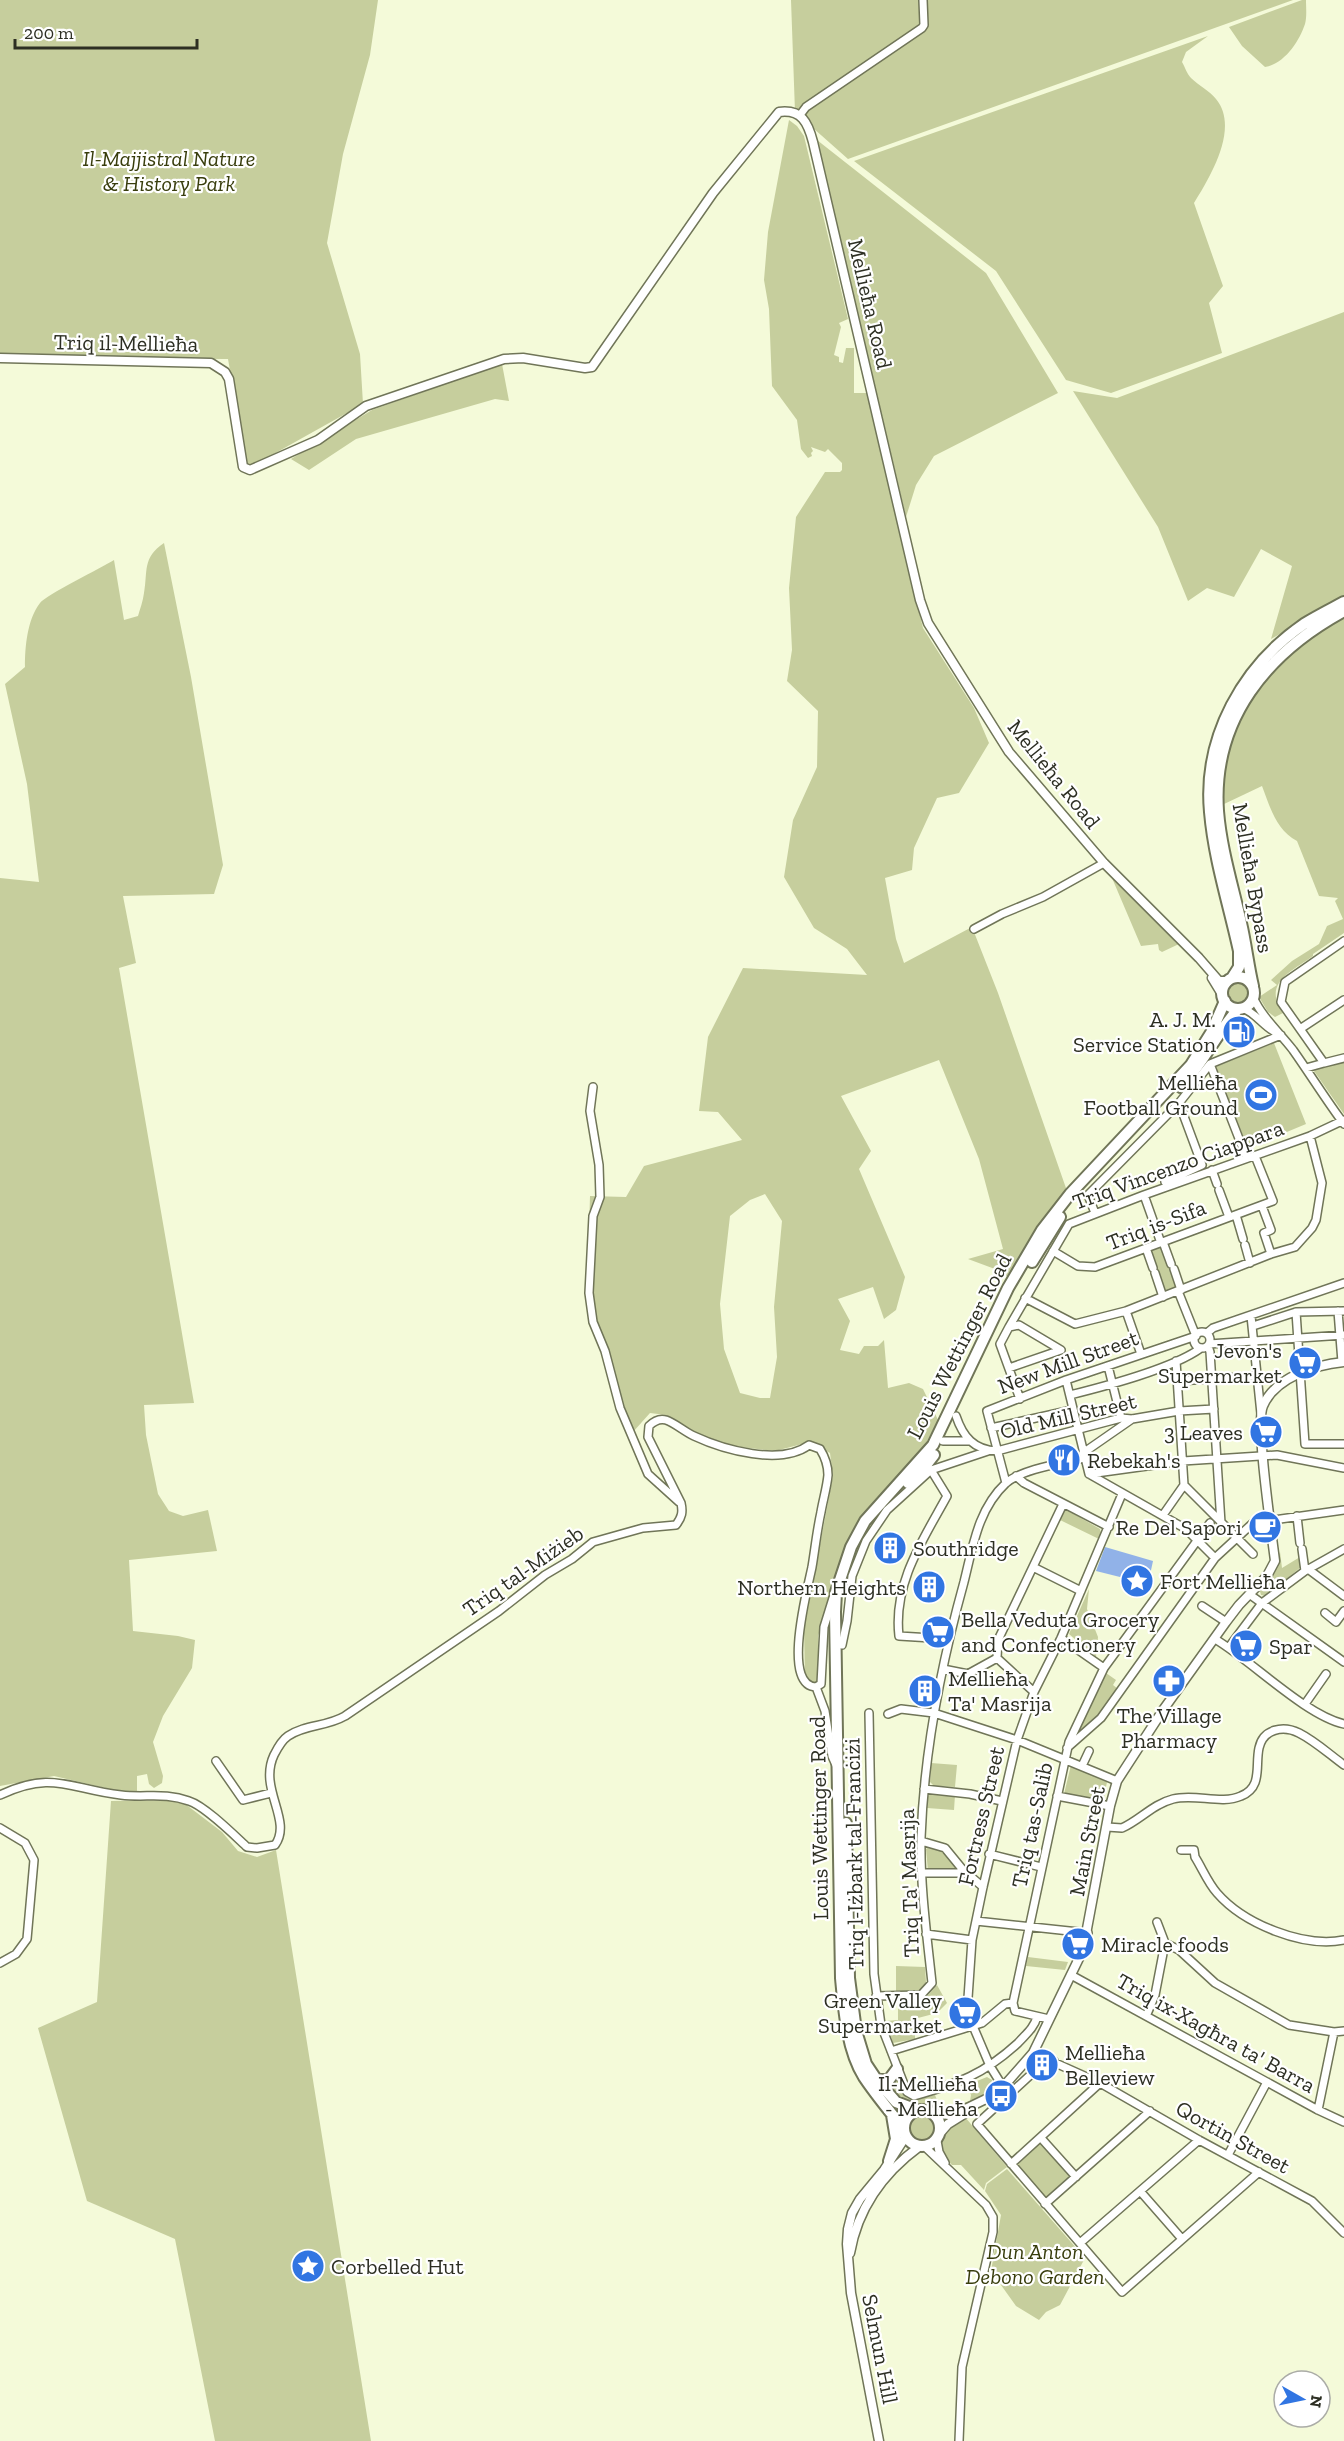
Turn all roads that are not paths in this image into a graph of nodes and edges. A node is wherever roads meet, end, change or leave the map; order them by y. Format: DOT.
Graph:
graph roads {
  1 [pos="923,0"];
  2 [pos="800,115"];
  3 [pos="0,358"];
  4 [pos="1344,602"];
  5 [pos="1344,611"];
  6 [pos="1104,863"];
  7 [pos="974,929"];
  8 [pos="1344,941"];
  9 [pos="1210,972"];
  10 [pos="1230,980"];
  11 [pos="1253,991"];
  12 [pos="1224,998"];
  13 [pos="1343,1002"];
  14 [pos="1240,1009"];
  15 [pos="1300,1029"];
  16 [pos="1281,1035"];
  17 [pos="1344,1058"];
  18 [pos="1324,1063"];
  19 [pos="1210,1064"];
  20 [pos="1306,1068"];
  21 [pos="593,1087"];
  22 [pos="1179,1103"];
  23 [pos="1343,1122"];
  24 [pos="1310,1136"];
  25 [pos="1245,1154"];
  26 [pos="1255,1156"];
  27 [pos="1212,1170"];
  28 [pos="1165,1182"];
  29 [pos="1144,1195"];
  30 [pos="1262,1206"];
  31 [pos="1095,1213"];
  32 [pos="1232,1216"];
  33 [pos="1162,1242"];
  34 [pos="1146,1248"];
  35 [pos="1053,1251"];
  36 [pos="1271,1254"];
  37 [pos="1250,1263"];
  38 [pos="1344,1283"];
  39 [pos="1179,1290"];
  40 [pos="1163,1297"];
  41 [pos="1025,1298"];
  42 [pos="1126,1311"];
  43 [pos="1341,1311"];
  44 [pos="1296,1312"];
  45 [pos="1251,1316"];
  46 [pos="1253,1326"];
  47 [pos="1009,1327"];
  48 [pos="1207,1333"];
  49 [pos="1342,1335"];
  50 [pos="1196,1336"];
  51 [pos="1297,1339"];
  52 [pos="1254,1342"];
  53 [pos="1206,1346"];
  54 [pos="1141,1354"];
  55 [pos="1176,1361"];
  56 [pos="1343,1362"];
  57 [pos="1108,1366"];
  58 [pos="1009,1368"];
  59 [pos="1299,1373"];
  60 [pos="1256,1376"];
  61 [pos="1212,1379"];
  62 [pos="1066,1380"];
  63 [pos="1178,1381"];
  64 [pos="1113,1384"];
  65 [pos="1070,1395"];
  66 [pos="1020,1399"];
  67 [pos="1214,1409"];
  68 [pos="1072,1410"];
  69 [pos="1179,1411"];
  70 [pos="1261,1414"];
  71 [pos="956,1416"];
  72 [pos="1121,1418"];
  73 [pos="1132,1419"];
  74 [pos="991,1428"];
  75 [pos="1077,1432"];
  76 [pos="943,1441"];
  77 [pos="969,1441"];
  78 [pos="1344,1444"];
  79 [pos="988,1451"];
  80 [pos="997,1451"];
  81 [pos="1083,1455"];
  82 [pos="1264,1456"];
  83 [pos="1217,1459"];
  84 [pos="1183,1461"];
  85 [pos="1344,1468"];
  86 [pos="931,1470"];
  87 [pos="1089,1474"];
  88 [pos="1016,1476"];
  89 [pos="1006,1483"];
  90 [pos="1184,1485"];
  91 [pos="1122,1494"];
  92 [pos="681,1503"];
  93 [pos="1063,1504"];
  94 [pos="1344,1510"];
  95 [pos="1162,1515"];
  96 [pos="1297,1516"];
  97 [pos="1271,1520"];
  98 [pos="1210,1523"];
  99 [pos="1221,1523"];
  100 [pos="1108,1527"];
  101 [pos="1237,1539"];
  102 [pos="1198,1540"];
  103 [pos="1344,1549"];
  104 [pos="1253,1554"];
  105 [pos="1215,1558"];
  106 [pos="1033,1567"];
  107 [pos="1306,1570"];
  108 [pos="1081,1591"];
  109 [pos="836,1592"];
  110 [pos="1249,1594"];
  111 [pos="1344,1596"];
  112 [pos="1262,1603"];
  113 [pos="1202,1606"];
  114 [pos="1344,1611"];
  115 [pos="1325,1613"];
  116 [pos="1226,1622"];
  117 [pos="1061,1638"];
  118 [pos="1215,1639"];
  119 [pos="948,1640"];
  120 [pos="842,1645"];
  121 [pos="1229,1647"];
  122 [pos="997,1658"];
  123 [pos="1344,1662"];
  124 [pos="1104,1668"];
  125 [pos="943,1669"];
  126 [pos="1326,1674"];
  127 [pos="816,1687"];
  128 [pos="1034,1692"];
  129 [pos="1305,1704"];
  130 [pos="869,1713"];
  131 [pos="934,1713"];
  132 [pos="888,1714"];
  133 [pos="1344,1724"];
  134 [pos="1017,1740"];
  135 [pos="1067,1748"];
  136 [pos="1089,1751"];
  137 [pos="1065,1759"];
  138 [pos="216,1761"];
  139 [pos="1344,1765"];
  140 [pos="1082,1766"];
  141 [pos="838,1770"];
  142 [pos="1117,1781"];
  143 [pos="924,1789"];
  144 [pos="271,1793"];
  145 [pos="0,1795"];
  146 [pos="1057,1796"];
  147 [pos="1002,1801"];
  148 [pos="1110,1806"];
  149 [pos="1107,1827"];
  150 [pos="0,1828"];
  151 [pos="921,1840"];
  152 [pos="1181,1850"];
  153 [pos="989,1854"];
  154 [pos="1041,1867"];
  155 [pos="963,1870"];
  156 [pos="923,1873"];
  157 [pos="982,1887"];
  158 [pos="976,1921"];
  159 [pos="1157,1922"];
  160 [pos="1029,1926"];
  161 [pos="1088,1932"];
  162 [pos="927,1934"];
  163 [pos="972,1940"];
  164 [pos="1344,1940"];
  165 [pos="1165,1943"];
  166 [pos="0,1963"];
  167 [pos="1071,1975"];
  168 [pos="876,1996"];
  169 [pos="1012,2002"];
  170 [pos="1147,2014"];
  171 [pos="1037,2017"];
  172 [pos="1049,2019"];
  173 [pos="973,2026"];
  174 [pos="1344,2031"];
  175 [pos="1334,2032"];
  176 [pos="891,2050"];
  177 [pos="1033,2053"];
  178 [pos="1054,2061"];
  179 [pos="990,2066"];
  180 [pos="897,2069"];
  181 [pos="876,2079"];
  182 [pos="1267,2082"];
  183 [pos="1100,2083"];
  184 [pos="1003,2087"];
  185 [pos="917,2110"];
  186 [pos="1318,2110"];
  187 [pos="1150,2111"];
  188 [pos="932,2113"];
  189 [pos="892,2114"];
  190 [pos="1344,2121"];
  191 [pos="905,2132"];
  192 [pos="939,2136"];
  193 [pos="1041,2138"];
  194 [pos="1199,2140"];
  195 [pos="923,2147"];
  196 [pos="1228,2155"];
  197 [pos="890,2161"];
  198 [pos="1011,2164"];
  199 [pos="949,2169"];
  200 [pos="1259,2172"];
  201 [pos="1076,2177"];
  202 [pos="1140,2191"];
  203 [pos="1045,2204"];
  204 [pos="1344,2233"];
  205 [pos="1182,2239"];
  206 [pos="1080,2243"];
  207 [pos="848,2264"];
  208 [pos="958,2431"];
  209 [pos="879,2441"];
  210 [pos="959,2441"];
  211 [pos="964,2441"];
  1 -- 2 [label="street"];
  2 -- 3 [label="main road"];
  2 -- 6 [label="main road, Mellieħa Road"];
  4 -- 10 [label="highway, Mellieħa Bypass"];
  5 -- 11 [label="highway, Mellieħa Bypass"];
  6 -- 7 [label="street"];
  6 -- 9 [label="main road, Mellieħa Road"];
  8 -- 15 [label="street"];
  9 -- 10 [label="main road, Mellieħa Road"];
  9 -- 12 [label="main road, Mellieħa Road"];
  10 -- 11 [label="highway"];
  10 -- 12 [label="highway"];
  11 -- 14 [label="highway"];
  11 -- 16 [label="street"];
  12 -- 14 [label="highway"];
  12 -- 109 [label="highway, Louis Wettinger Road"];
  13 -- 15 [label="street"];
  14 -- 16 [label="street"];
  14 -- 71 [label="highway, Louis Wettinger Road"];
  15 -- 18 [label="street"];
  16 -- 19 [label="street"];
  16 -- 20 [label="street"];
  17 -- 18 [label="street"];
  18 -- 20 [label="street"];
  19 -- 22 [label="street"];
  19 -- 25 [label="street"];
  20 -- 23 [label="street"];
  21 -- 92 [label="street"];
  22 -- 28 [label="street"];
  22 -- 31 [label="street"];
  23 -- 24 [label="street, Triq Vincenzo Ciappara"];
  24 -- 26 [label="street, Triq Vincenzo Ciappara"];
  24 -- 36 [label="street"];
  26 -- 27 [label="street, Triq Vincenzo Ciappara"];
  26 -- 30 [label="street, Triq is-Sifa"];
  27 -- 29 [label="street, Triq Vincenzo Ciappara"];
  27 -- 32 [label="street"];
  29 -- 31 [label="street, Triq Vincenzo Ciappara"];
  29 -- 33 [label="street"];
  30 -- 32 [label="street, Triq is-Sifa"];
  30 -- 36 [label="street"];
  31 -- 35 [label="street, Triq Vincenzo Ciappara"];
  32 -- 33 [label="street, Triq is-Sifa"];
  32 -- 37 [label="street"];
  33 -- 34 [label="street, Triq is-Sifa"];
  33 -- 39 [label="street"];
  34 -- 35 [label="street, Triq is-Sifa"];
  34 -- 40 [label="street"];
  35 -- 41 [label="street, Triq Vincenzo Ciappara"];
  36 -- 37 [label="street"];
  37 -- 39 [label="street"];
  38 -- 45 [label="street"];
  39 -- 40 [label="street"];
  39 -- 50 [label="street"];
  40 -- 42 [label="street"];
  41 -- 42 [label="street"];
  41 -- 47 [label="street, Triq Vincenzo Ciappara"];
  42 -- 54 [label="street"];
  43 -- 44 [label="street"];
  43 -- 49 [label="street"];
  44 -- 46 [label="street"];
  44 -- 51 [label="street"];
  45 -- 46 [label="street"];
  45 -- 48 [label="street"];
  46 -- 52 [label="street"];
  47 -- 58 [label="street, Triq Vincenzo Ciappara"];
  47 -- 58 [label="street"];
  48 -- 50 [label="street"];
  48 -- 53 [label="street"];
  49 -- 51 [label="street"];
  49 -- 56 [label="street"];
  50 -- 53 [label="street"];
  50 -- 54 [label="street, New Mill Street"];
  51 -- 52 [label="street"];
  51 -- 59 [label="street"];
  52 -- 53 [label="street"];
  52 -- 60 [label="street"];
  53 -- 55 [label="street"];
  53 -- 61 [label="street"];
  54 -- 57 [label="street, New Mill Street"];
  55 -- 63 [label="street"];
  55 -- 64 [label="street"];
  56 -- 59 [label="main road"];
  57 -- 62 [label="street, New Mill Street"];
  57 -- 64 [label="street"];
  58 -- 66 [label="street, Triq Vincenzo Ciappara"];
  59 -- 70 [label="main road"];
  59 -- 78 [label="street"];
  60 -- 61 [label="street"];
  60 -- 70 [label="street"];
  61 -- 63 [label="street"];
  61 -- 67 [label="street"];
  62 -- 65 [label="street"];
  62 -- 66 [label="street, New Mill Street"];
  63 -- 69 [label="street"];
  64 -- 65 [label="street"];
  64 -- 72 [label="street"];
  65 -- 68 [label="street"];
  66 -- 74 [label="street, New Mill Street"];
  67 -- 69 [label="street, Old Mill Street"];
  67 -- 83 [label="street"];
  68 -- 74 [label="street"];
  68 -- 75 [label="street"];
  69 -- 73 [label="street, Old Mill Street"];
  69 -- 84 [label="street"];
  70 -- 82 [label="main road, Main Street"];
  71 -- 76 [label="highway, Louis Wettinger Road"];
  71 -- 77 [label="street, Old Mill Street"];
  72 -- 73 [label="street, Old Mill Street"];
  72 -- 75 [label="street, Old Mill Street"];
  73 -- 81 [label="street"];
  74 -- 80 [label="street"];
  75 -- 80 [label="street, Old Mill Street"];
  75 -- 81 [label="street"];
  76 -- 77 [label="street, Old Mill Street"];
  76 -- 120 [label="highway, Louis Wettinger Road"];
  77 -- 79 [label="street, Old Mill Street"];
  79 -- 80 [label="street, Old Mill Street"];
  79 -- 86 [label="street"];
  80 -- 89 [label="street"];
  81 -- 87 [label="street"];
  81 -- 88 [label="street"];
  82 -- 83 [label="street"];
  82 -- 85 [label="street"];
  82 -- 97 [label="main road, Main Street"];
  83 -- 84 [label="street"];
  83 -- 99 [label="street"];
  84 -- 87 [label="street"];
  84 -- 90 [label="street"];
  86 -- 119 [label="street"];
  86 -- 120 [label="street"];
  87 -- 91 [label="street"];
  88 -- 89 [label="street, Triq Ta' Masrija"];
  88 -- 93 [label="street"];
  89 -- 119 [label="street, Triq Ta' Masrija"];
  90 -- 95 [label="street"];
  90 -- 99 [label="street"];
  91 -- 95 [label="street"];
  91 -- 100 [label="street, Fortress Street"];
  92 -- 127 [label="street"];
  92 -- 144 [label="street, Triq tal-Miżieb"];
  93 -- 100 [label="street"];
  93 -- 106 [label="street"];
  94 -- 96 [label="street, Triq tas-Salib"];
  95 -- 102 [label="street"];
  96 -- 97 [label="street, Triq tas-Salib"];
  96 -- 107 [label="street"];
  97 -- 101 [label="street, Triq tas-Salib"];
  97 -- 110 [label="main road, Main Street"];
  98 -- 102 [label="street"];
  99 -- 101 [label="street"];
  100 -- 108 [label="street, Fortress Street"];
  101 -- 104 [label="street"];
  101 -- 105 [label="street, Triq tas-Salib"];
  102 -- 105 [label="street"];
  102 -- 124 [label="street"];
  103 -- 107 [label="street"];
  105 -- 135 [label="street, Triq tas-Salib"];
  106 -- 108 [label="street"];
  106 -- 122 [label="street"];
  107 -- 111 [label="street"];
  107 -- 112 [label="street"];
  108 -- 117 [label="street, Fortress Street"];
  109 -- 127 [label="street"];
  109 -- 141 [label="highway, Louis Wettinger Road"];
  110 -- 112 [label="street"];
  110 -- 116 [label="main road, Main Street"];
  112 -- 121 [label="street"];
  112 -- 123 [label="street"];
  113 -- 116 [label="street"];
  114 -- 115 [label="street"];
  116 -- 118 [label="main road, Main Street"];
  117 -- 124 [label="street"];
  117 -- 128 [label="street, Fortress Street"];
  118 -- 121 [label="street"];
  118 -- 142 [label="main road, Main Street"];
  119 -- 125 [label="street, Triq Ta' Masrija"];
  120 -- 181 [label="highway, Louis Wettinger Road"];
  121 -- 129 [label="street"];
  122 -- 125 [label="street"];
  122 -- 128 [label="street"];
  124 -- 135 [label="street"];
  125 -- 131 [label="street, Triq Ta' Masrija"];
  126 -- 129 [label="street"];
  127 -- 141 [label="street"];
  128 -- 134 [label="street, Fortress Street"];
  129 -- 133 [label="street"];
  130 -- 168 [label="street, Triq l-Iżbark tal-Franċiżi"];
  131 -- 132 [label="street, Triq l-Iżbark tal-Franċiżi"];
  131 -- 134 [label="street, Triq l-Iżbark tal-Franċiżi"];
  131 -- 143 [label="street, Triq Ta' Masrija"];
  134 -- 137 [label="street, Triq l-Iżbark tal-Franċiżi"];
  134 -- 147 [label="street, Fortress Street"];
  135 -- 137 [label="street, Triq tas-Salib"];
  136 -- 140 [label="street"];
  137 -- 140 [label="street, Triq l-Iżbark tal-Franċiżi"];
  137 -- 146 [label="street, Triq tas-Salib"];
  138 -- 144 [label="street"];
  139 -- 149 [label="street"];
  140 -- 142 [label="street, Triq l-Iżbark tal-Franċiżi"];
  141 -- 189 [label="highway, Louis Wettinger Road"];
  142 -- 148 [label="main road, Main Street"];
  143 -- 147 [label="street"];
  143 -- 151 [label="street, Triq Ta' Masrija"];
  144 -- 145 [label="street, Triq tal-Miżieb"];
  146 -- 148 [label="street"];
  146 -- 154 [label="street, Triq tas-Salib"];
  147 -- 153 [label="street, Fortress Street"];
  148 -- 149 [label="main road, Main Street"];
  149 -- 161 [label="main road, Main Street"];
  150 -- 166 [label="street"];
  151 -- 155 [label="street"];
  151 -- 156 [label="street, Triq Ta' Masrija"];
  152 -- 164 [label="street"];
  153 -- 154 [label="street"];
  153 -- 157 [label="street, Fortress Street"];
  154 -- 160 [label="street, Triq tas-Salib"];
  155 -- 156 [label="street"];
  155 -- 157 [label="street"];
  156 -- 162 [label="street, Triq Ta' Masrija"];
  157 -- 158 [label="street, Fortress Street"];
  158 -- 160 [label="street"];
  158 -- 163 [label="street, Fortress Street"];
  159 -- 165 [label="street"];
  160 -- 161 [label="street"];
  160 -- 169 [label="street, Triq tas-Salib"];
  161 -- 167 [label="main road, Main Street"];
  162 -- 163 [label="street"];
  162 -- 168 [label="street, Triq Ta' Masrija"];
  163 -- 173 [label="street, Fortress Street"];
  165 -- 170 [label="street"];
  165 -- 175 [label="street"];
  167 -- 170 [label="street, Triq ix-Xagħra ta' Barra"];
  167 -- 172 [label="main road, Main Street"];
  168 -- 176 [label="street, Triq l-Iżbark tal-Franċiżi"];
  169 -- 171 [label="street"];
  169 -- 173 [label="street"];
  170 -- 182 [label="street, Triq ix-Xagħra ta' Barra"];
  171 -- 172 [label="street"];
  171 -- 179 [label="street"];
  172 -- 177 [label="main road, Main Street"];
  173 -- 176 [label="street"];
  173 -- 179 [label="street, Fortress Street"];
  174 -- 175 [label="street"];
  175 -- 186 [label="street"];
  176 -- 180 [label="street, Triq l-Iżbark tal-Franċiżi"];
  177 -- 178 [label="street, Qortin Street"];
  177 -- 184 [label="main road, Main Street"];
  178 -- 183 [label="street, Qortin Street"];
  178 -- 198 [label="street"];
  179 -- 180 [label="street, Triq l-Iżbark tal-Franċiżi"];
  179 -- 184 [label="street, Fortress Street"];
  180 -- 181 [label="highway"];
  181 -- 185 [label="highway, Louis Wettinger Road"];
  182 -- 186 [label="street, Triq ix-Xagħra ta' Barra"];
  182 -- 196 [label="street"];
  183 -- 187 [label="street, Qortin Street"];
  183 -- 193 [label="street"];
  184 -- 188 [label="main road, Main Street"];
  184 -- 192 [label="main road, Main Street"];
  185 -- 188 [label="highway"];
  185 -- 191 [label="highway"];
  186 -- 190 [label="street, Triq ix-Xagħra ta' Barra"];
  187 -- 194 [label="street, Qortin Street"];
  187 -- 201 [label="street"];
  188 -- 192 [label="highway"];
  189 -- 191 [label="highway, Louis Wettinger Road"];
  189 -- 197 [label="highway"];
  191 -- 195 [label="highway"];
  191 -- 197 [label="main road, Selmun Hill"];
  192 -- 195 [label="highway"];
  192 -- 199 [label="street"];
  193 -- 198 [label="street"];
  193 -- 201 [label="street"];
  194 -- 196 [label="street, Qortin Street"];
  194 -- 202 [label="street"];
  195 -- 199 [label="street"];
  195 -- 207 [label="main road, Selmun Hill"];
  196 -- 200 [label="street, Qortin Street"];
  197 -- 207 [label="main road, Selmun Hill"];
  198 -- 203 [label="street"];
  199 -- 208 [label="street"];
  200 -- 204 [label="street, Qortin Street"];
  200 -- 205 [label="street"];
  201 -- 203 [label="street"];
  202 -- 205 [label="street"];
  202 -- 206 [label="street"];
  203 -- 206 [label="street"];
  205 -- 206 [label="street"];
  207 -- 209 [label="main road, Selmun Hill"];
  208 -- 210 [label="street"];
  208 -- 211 [label="street"];
}
